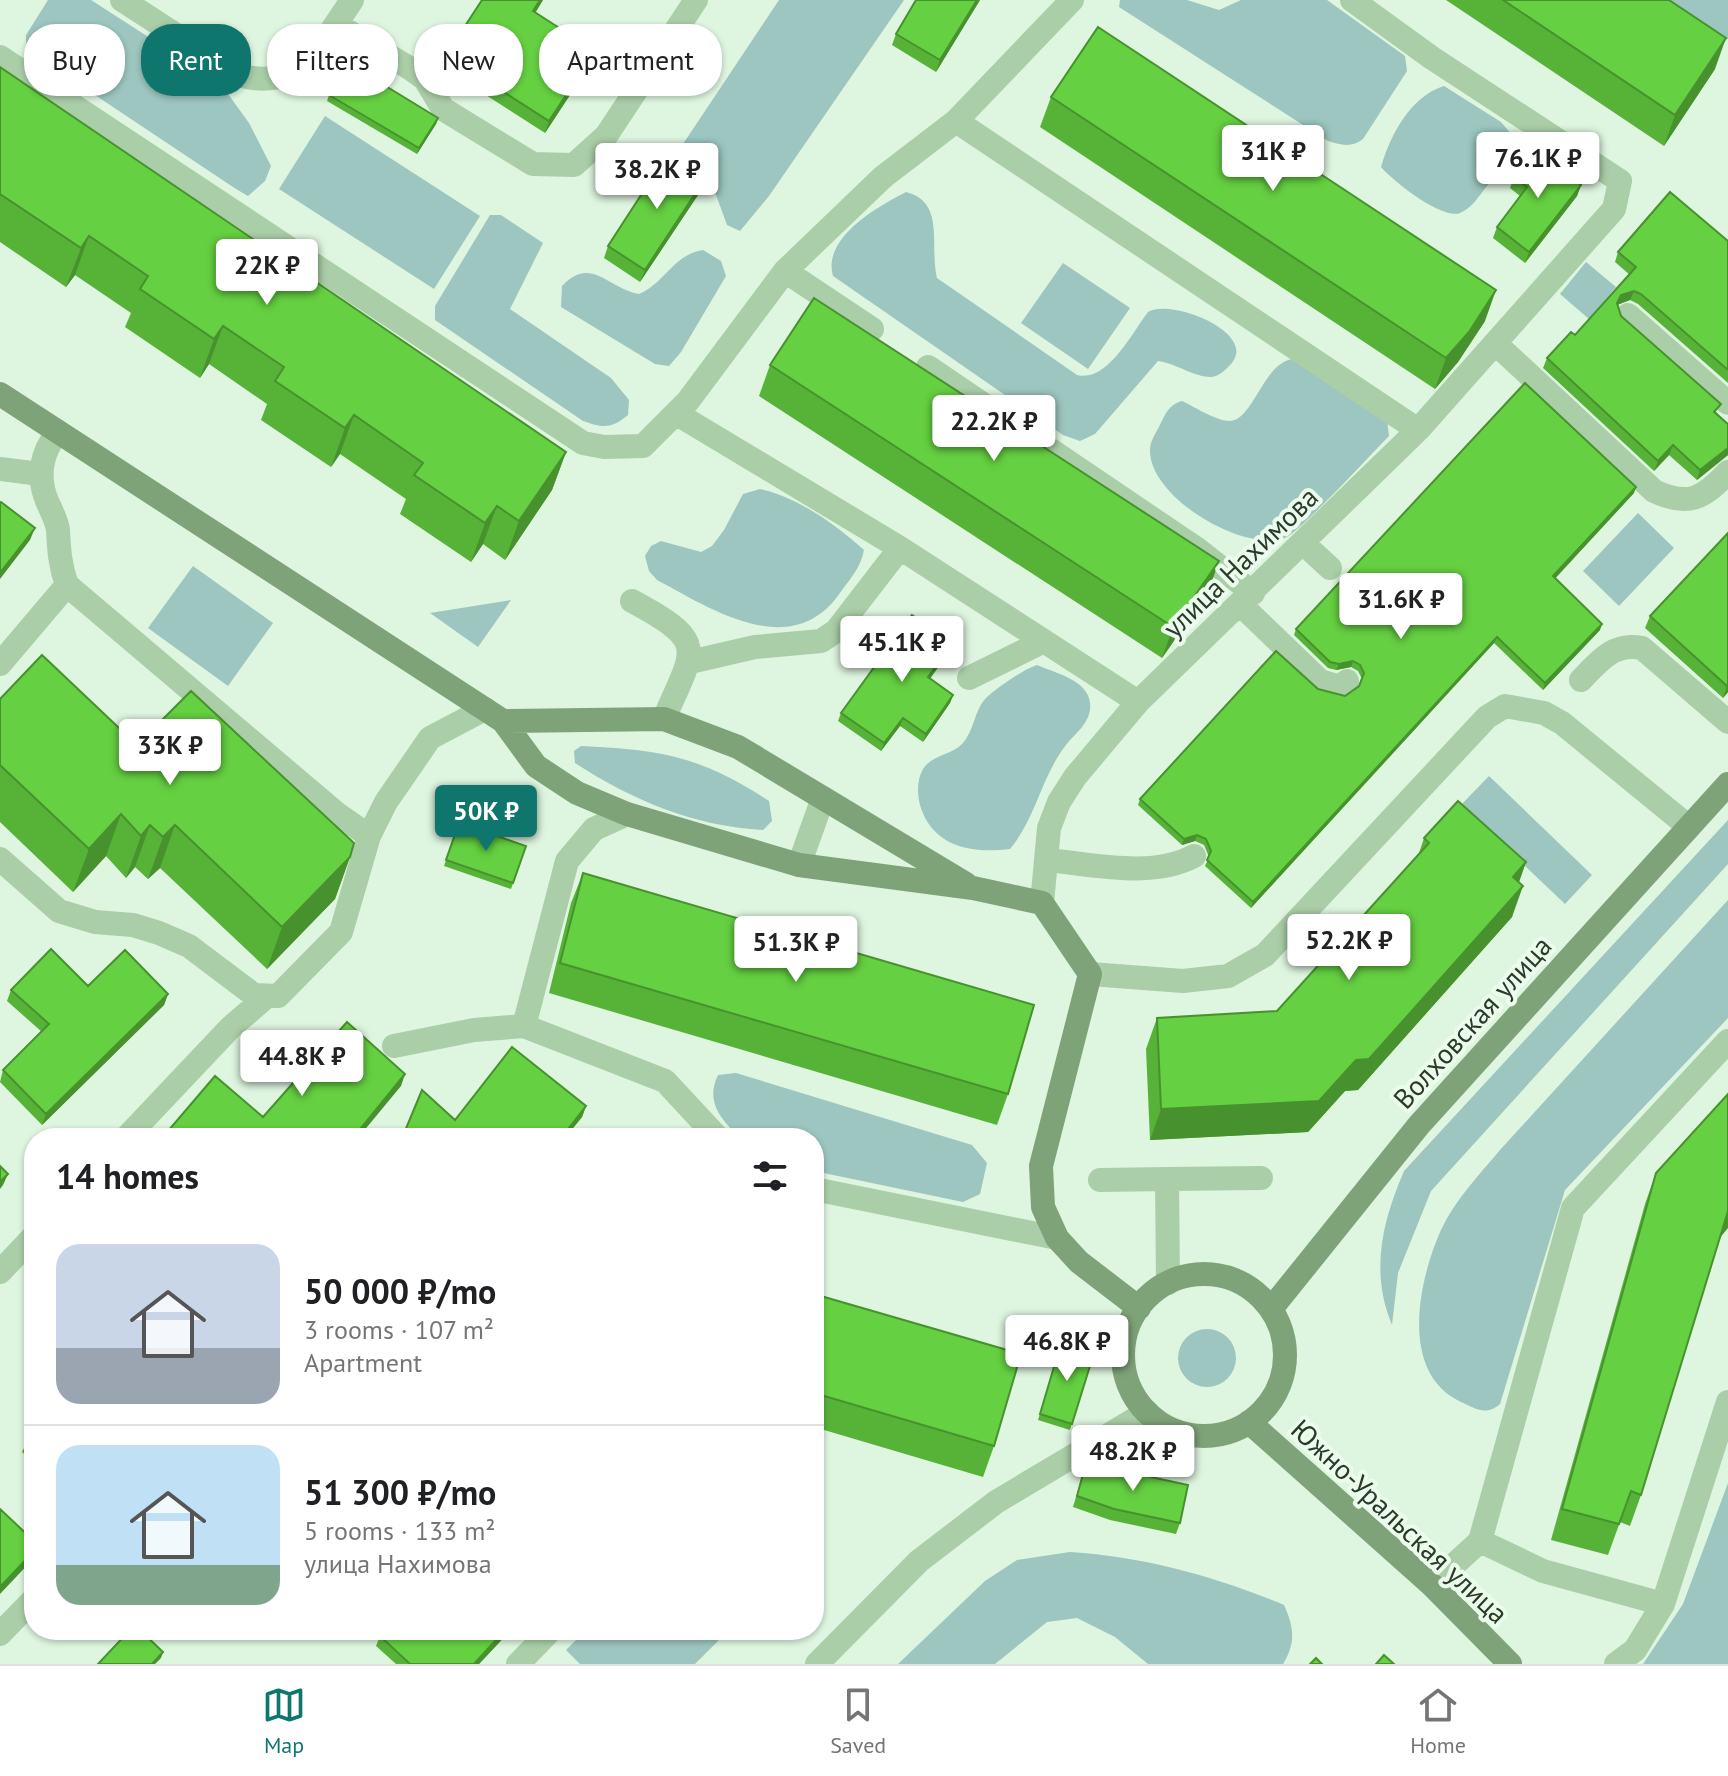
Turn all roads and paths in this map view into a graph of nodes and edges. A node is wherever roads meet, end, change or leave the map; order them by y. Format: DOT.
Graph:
graph roads {
  1 [pos="122,0"];
  2 [pos="352,0"];
  3 [pos="696,0"];
  4 [pos="1072,0"];
  5 [pos="1352,0"];
  6 [pos="336,24"];
  7 [pos="0,57"];
  8 [pos="398,61"];
  9 [pos="267,78"];
  10 [pos="956,121"];
  11 [pos="785,271"];
  12 [pos="1628,315"];
  13 [pos="872,329"];
  14 [pos="1495,343"];
  15 [pos="928,367"];
  16 [pos="0,394"];
  17 [pos="1728,403"];
  18 [pos="677,414"];
  19 [pos="1418,430"];
  20 [pos="58,432"];
  21 [pos="0,469"];
  22 [pos="1728,472"];
  23 [pos="40,474"];
  24 [pos="1304,544"];
  25 [pos="900,548"];
  26 [pos="1330,568"];
  27 [pos="67,585"];
  28 [pos="1246,598"];
  29 [pos="632,601"];
  30 [pos="1044,641"];
  31 [pos="690,662"];
  32 [pos="0,664"];
  33 [pos="969,678"];
  34 [pos="1581,680"];
  35 [pos="1347,681"];
  36 [pos="1138,702"];
  37 [pos="494,715"];
  38 [pos="664,719"];
  39 [pos="1728,722"];
  40 [pos="1728,784"];
  41 [pos="823,798"];
  42 [pos="627,814"];
  43 [pos="1689,827"];
  44 [pos="369,836"];
  45 [pos="1194,856"];
  46 [pos="0,859"];
  47 [pos="1046,860"];
  48 [pos="799,865"];
  49 [pos="973,888"];
  50 [pos="1042,903"];
  51 [pos="1090,974"];
  52 [pos="272,996"];
  53 [pos="524,1026"];
  54 [pos="1728,1041"];
  55 [pos="394,1046"];
  56 [pos="135,1128"];
  57 [pos="709,1128"];
  58 [pos="1261,1178"];
  59 [pos="1167,1179"];
  60 [pos="1100,1180"];
  61 [pos="824,1191"];
  62 [pos="839,1193"];
  63 [pos="824,1203"];
  64 [pos="1057,1238"];
  65 [pos="24,1247"];
  66 [pos="0,1272"];
  67 [pos="1168,1283"];
  68 [pos="1139,1308"];
  69 [pos="1271,1309"];
  70 [pos="1728,1402"];
  71 [pos="1147,1412"];
  72 [pos="1249,1422"];
  73 [pos="1480,1541"];
  74 [pos="1432,1585"];
  75 [pos="1663,1604"];
  76 [pos="24,1609"];
  77 [pos="0,1634"];
  78 [pos="541,1640"];
  79 [pos="518,1664"];
  80 [pos="817,1664"];
  81 [pos="1510,1664"];
  82 [pos="1616,1664"];
  1 -- 9 [label="lane"];
  2 -- 6 [label="lane"];
  3 -- 8 [label="lane"];
  4 -- 10 [label="lane"];
  5 -- 14 [label="lane, улица Нахимова"];
  7 -- 18 [label="lane"];
  10 -- 11 [label="lane"];
  10 -- 19 [label="lane"];
  11 -- 13 [label="lane"];
  11 -- 18 [label="lane"];
  12 -- 17 [label="lane"];
  14 -- 19 [label="lane, улица Нахимова"];
  14 -- 22 [label="lane"];
  15 -- 28 [label="lane"];
  16 -- 20 [label="main road"];
  18 -- 25 [label="lane"];
  19 -- 24 [label="lane, улица Нахимова"];
  20 -- 23 [label="lane"];
  20 -- 37 [label="main road"];
  21 -- 23 [label="lane"];
  23 -- 27 [label="lane"];
  24 -- 26 [label="lane"];
  24 -- 28 [label="lane, улица Нахимова"];
  25 -- 30 [label="lane"];
  25 -- 31 [label="lane"];
  27 -- 32 [label="lane"];
  27 -- 44 [label="lane"];
  28 -- 35 [label="lane"];
  28 -- 36 [label="lane, улица Нахимова"];
  29 -- 31 [label="lane"];
  30 -- 33 [label="lane"];
  30 -- 36 [label="lane"];
  31 -- 38 [label="lane"];
  34 -- 39 [label="lane"];
  36 -- 47 [label="lane, улица Нахимова"];
  37 -- 38 [label="main road"];
  37 -- 42 [label="main road"];
  37 -- 44 [label="lane"];
  38 -- 41 [label="main road"];
  40 -- 43 [label="main road, Волховская улица"];
  41 -- 48 [label="lane"];
  41 -- 49 [label="main road"];
  42 -- 48 [label="main road"];
  42 -- 53 [label="lane"];
  43 -- 51 [label="lane"];
  43 -- 69 [label="main road, Волховская улица"];
  44 -- 52 [label="lane"];
  45 -- 47 [label="lane"];
  46 -- 52 [label="lane"];
  47 -- 50 [label="lane, улица Нахимова"];
  48 -- 49 [label="main road"];
  49 -- 50 [label="main road"];
  50 -- 51 [label="main road"];
  51 -- 64 [label="main road"];
  52 -- 56 [label="lane"];
  53 -- 55 [label="lane"];
  53 -- 57 [label="lane"];
  54 -- 73 [label="lane"];
  58 -- 59 [label="lane"];
  59 -- 60 [label="lane"];
  59 -- 67 [label="lane"];
  61 -- 62 [label="lane"];
  62 -- 63 [label="lane"];
  62 -- 64 [label="lane"];
  64 -- 68 [label="main road"];
  65 -- 66 [label="lane"];
  67 -- 68 [label="main road"];
  67 -- 69 [label="main road"];
  68 -- 71 [label="main road"];
  69 -- 72 [label="main road"];
  70 -- 75 [label="lane"];
  71 -- 72 [label="main road"];
  71 -- 80 [label="lane"];
  72 -- 74 [label="main road, Южно-Уральская улица"];
  73 -- 74 [label="lane"];
  73 -- 75 [label="lane"];
  74 -- 81 [label="main road, Южно-Уральская улица"];
  75 -- 82 [label="lane"];
  76 -- 77 [label="lane"];
  78 -- 79 [label="lane"];
}
